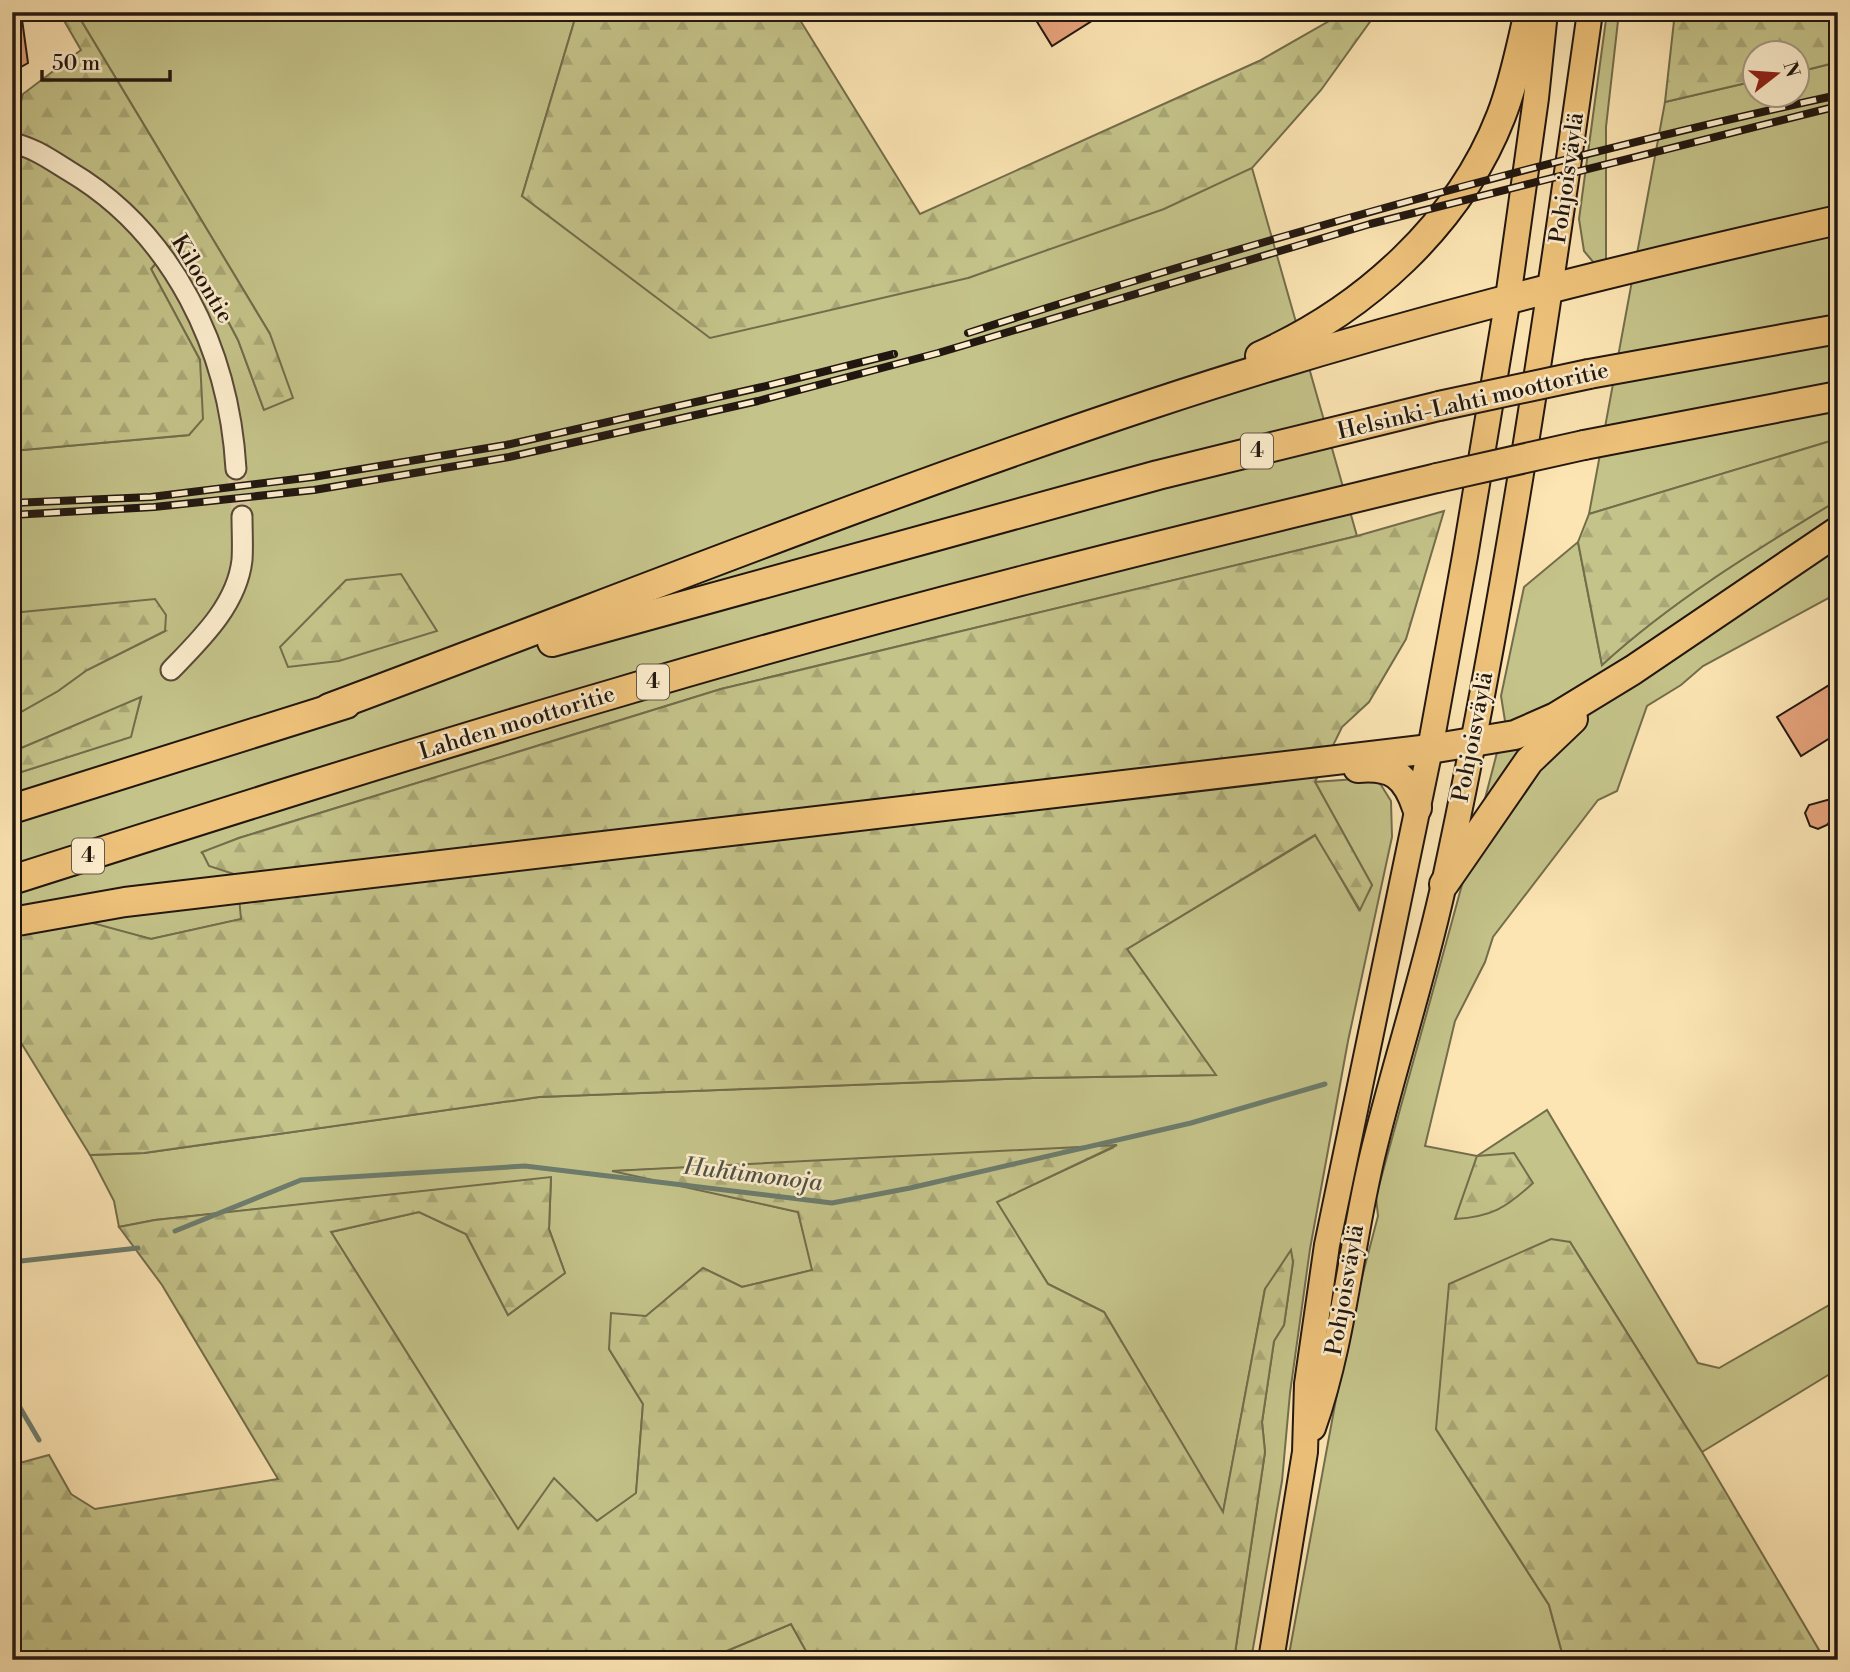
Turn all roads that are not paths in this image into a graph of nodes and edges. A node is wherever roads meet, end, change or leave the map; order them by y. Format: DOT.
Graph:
graph roads {
  1 [pos="1530,12"];
  2 [pos="1545,12"];
  3 [pos="1590,12"];
  4 [pos="12,143"];
  5 [pos="1838,220"];
  6 [pos="1551,288"];
  7 [pos="1508,298"];
  8 [pos="1838,328"];
  9 [pos="1838,396"];
  10 [pos="1153,404"];
  11 [pos="236,469"];
  12 [pos="242,516"];
  13 [pos="1838,531"];
  14 [pos="171,670"];
  15 [pos="1633,670"];
  16 [pos="329,708"];
  17 [pos="1473,743"];
  18 [pos="1430,749"];
  19 [pos="1321,762"];
  20 [pos="1417,808"];
  21 [pos="12,809"];
  22 [pos="12,880"];
  23 [pos="1444,884"];
  24 [pos="12,922"];
  25 [pos="1305,1452"];
  26 [pos="1270,1660"];
  1 -- 10 [label="highway"];
  2 -- 7 [label="main road, Pohjoisväylä"];
  3 -- 6 [label="main road, Pohjoisväylä"];
  4 -- 11 [label="street, Kiloontie"];
  5 -- 6 [label="highway"];
  6 -- 7 [label="highway"];
  6 -- 17 [label="main road, Pohjoisväylä"];
  7 -- 10 [label="highway"];
  7 -- 18 [label="main road, Pohjoisväylä"];
  8 -- 16 [label="highway, Helsinki-Lahti moottoritie / 4, bridge"];
  9 -- 22 [label="highway, Lahden moottoritie / 4, bridge"];
  10 -- 16 [label="highway"];
  12 -- 14 [label="street"];
  13 -- 15 [label="highway"];
  15 -- 17 [label="highway"];
  15 -- 23 [label="highway"];
  16 -- 21 [label="highway, 4"];
  17 -- 18 [label="highway"];
  17 -- 23 [label="main road, Pohjoisväylä"];
  18 -- 19 [label="highway"];
  18 -- 20 [label="main road, Pohjoisväylä"];
  19 -- 20 [label="highway"];
  19 -- 24 [label="highway"];
  20 -- 25 [label="main road, Pohjoisväylä"];
  23 -- 25 [label="main road, Pohjoisväylä"];
  25 -- 26 [label="main road, Pohjoisväylä"];
}
